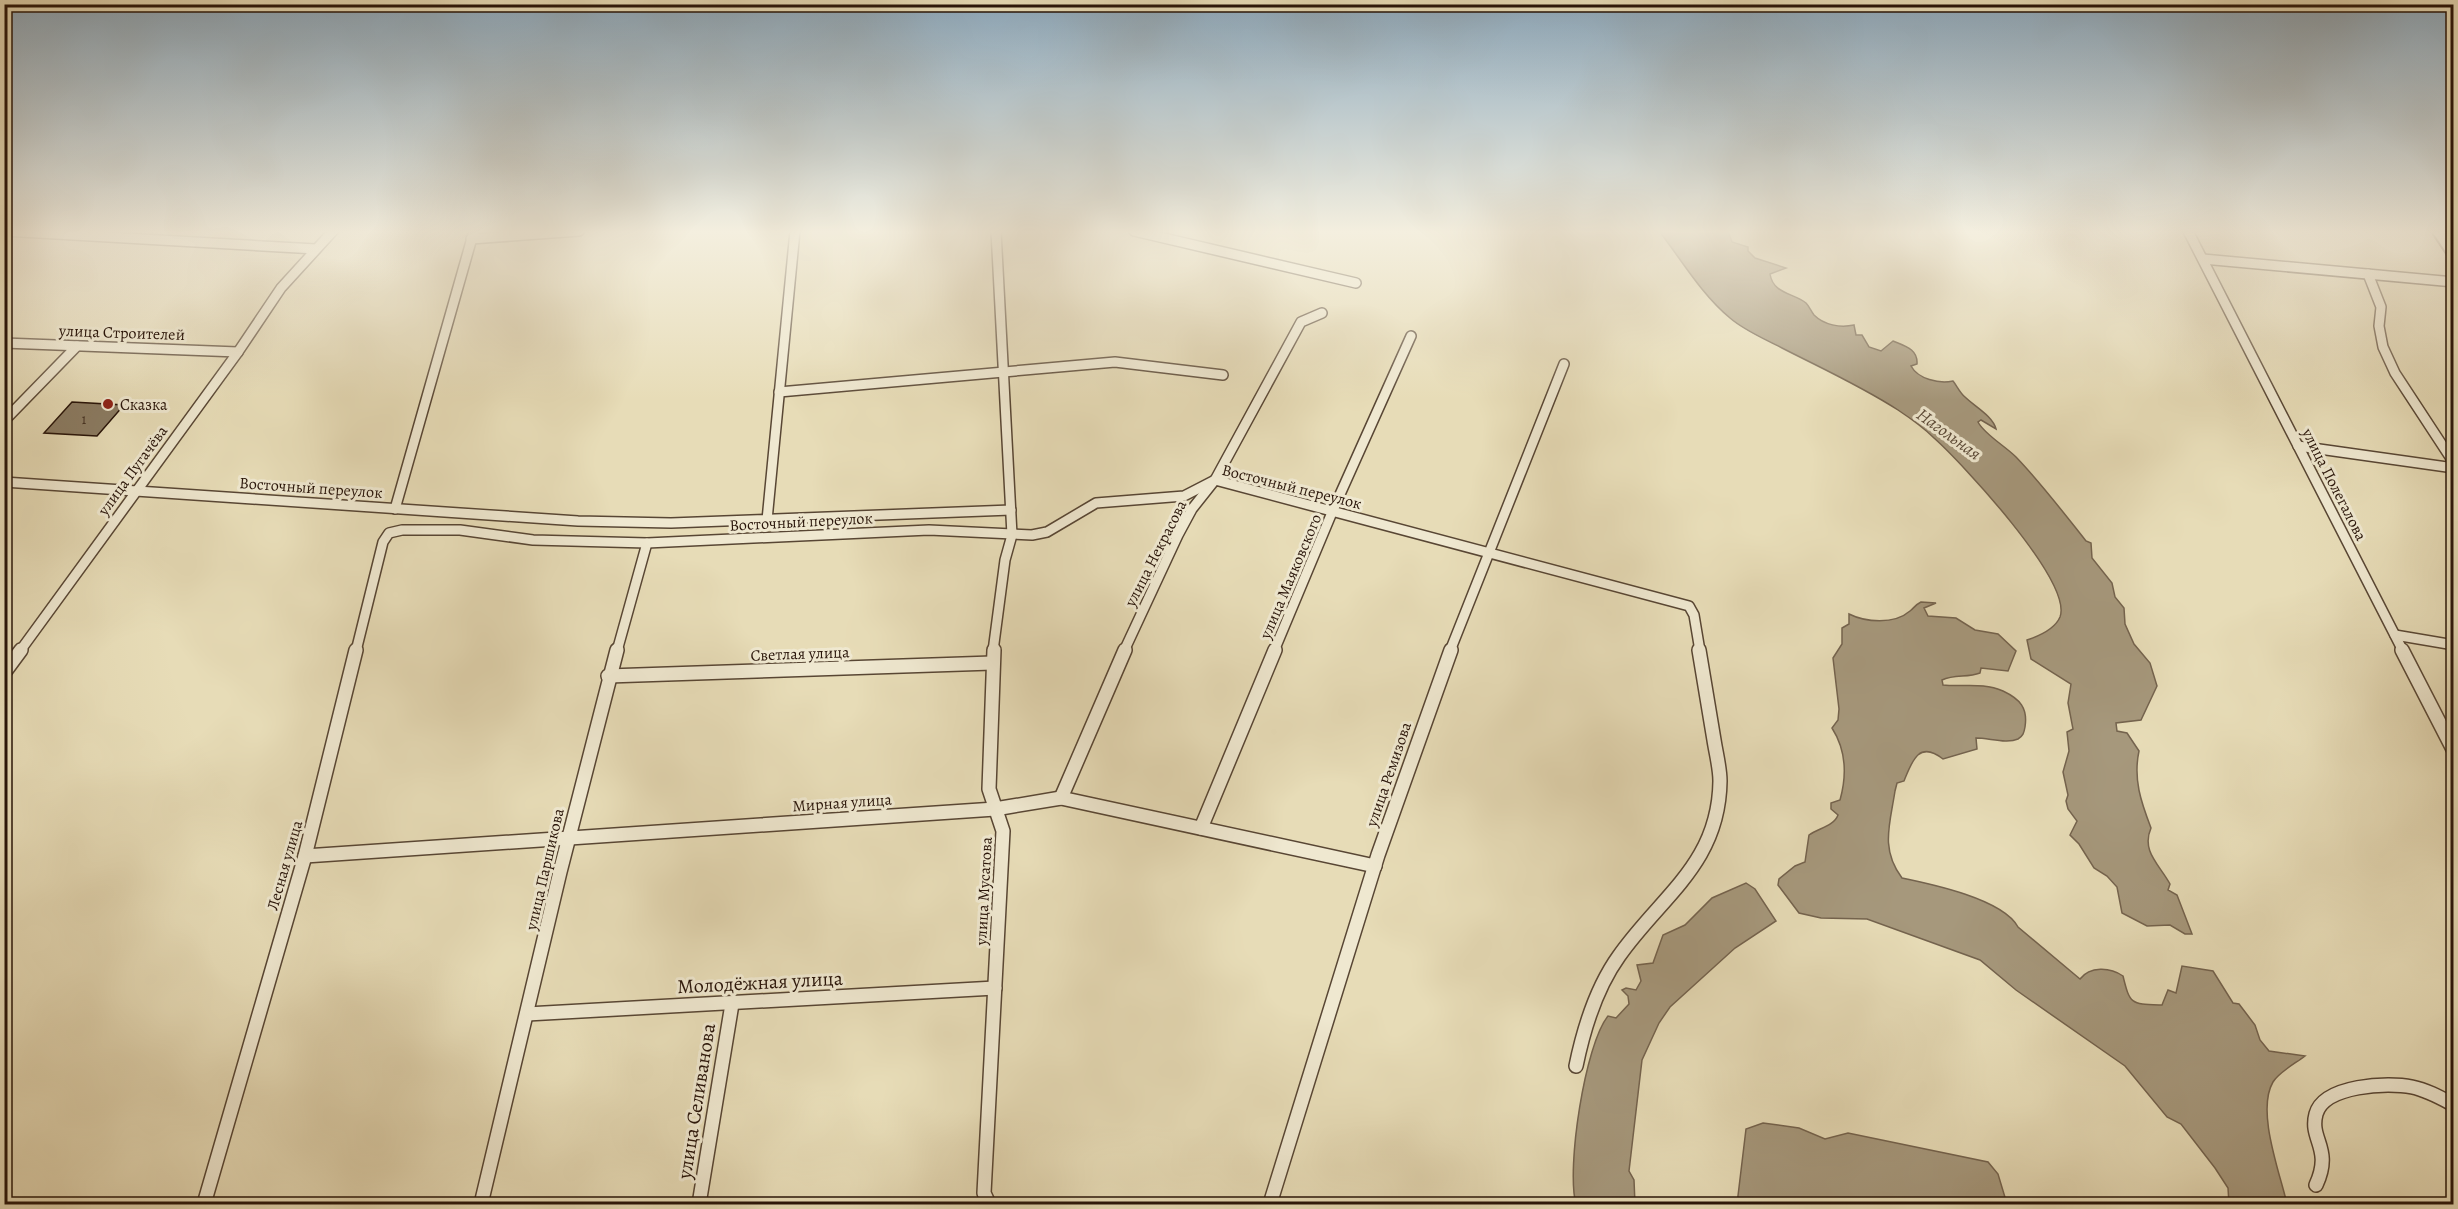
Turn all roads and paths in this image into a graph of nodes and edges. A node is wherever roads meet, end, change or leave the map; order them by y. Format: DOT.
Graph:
graph roads {
  1 [pos="282,287"];
  2 [pos="457,287"];
  3 [pos="789,287"];
  4 [pos="999,287"];
  5 [pos="2217,287"];
  6 [pos="2373,287"];
  7 [pos="1322,313"];
  8 [pos="1411,336"];
  9 [pos="4,343"];
  10 [pos="77,346"];
  11 [pos="238,352"];
  12 [pos="1564,364"];
  13 [pos="1004,371"];
  14 [pos="1223,375"];
  15 [pos="779,392"];
  16 [pos="4,421"];
  17 [pos="2298,446"];
  18 [pos="2454,463"];
  19 [pos="2454,468"];
  20 [pos="1215,480"];
  21 [pos="4,482"];
  22 [pos="136,490"];
  23 [pos="394,509"];
  24 [pos="1011,510"];
  25 [pos="1333,510"];
  26 [pos="767,520"];
  27 [pos="389,533"];
  28 [pos="1012,535"];
  29 [pos="647,543"];
  30 [pos="1489,555"];
  31 [pos="2395,635"];
  32 [pos="2454,645"];
  33 [pos="992,663"];
  34 [pos="4,673"];
  35 [pos="608,676"];
  36 [pos="2454,751"];
  37 [pos="1061,798"];
  38 [pos="995,809"];
  39 [pos="1201,828"];
  40 [pos="568,836"];
  41 [pos="304,856"];
  42 [pos="1375,866"];
  43 [pos="995,988"];
  44 [pos="732,1004"];
  45 [pos="526,1014"];
  46 [pos="1576,1066"];
  47 [pos="2454,1105"];
  48 [pos="2316,1185"];
  49 [pos="204,1204"];
  50 [pos="481,1204"];
  51 [pos="699,1204"];
  52 [pos="989,1204"];
  53 [pos="1270,1204"];
  1 -- 11 [label="street, улица Пугачёва"];
  2 -- 23 [label="street"];
  3 -- 15 [label="street"];
  4 -- 13 [label="street, улица Мусатова"];
  5 -- 17 [label="street, улица Полегалова"];
  6 -- 18 [label="street"];
  7 -- 20 [label="street, улица Некрасова"];
  8 -- 25 [label="street, улица Маяковского"];
  9 -- 10 [label="street, улица Строителей"];
  10 -- 11 [label="street, улица Строителей"];
  10 -- 16 [label="street"];
  11 -- 22 [label="street, улица Пугачёва"];
  12 -- 30 [label="street, улица Ремизова"];
  13 -- 14 [label="street"];
  13 -- 15 [label="street"];
  13 -- 24 [label="street, улица Мусатова"];
  15 -- 26 [label="street"];
  17 -- 19 [label="street"];
  17 -- 31 [label="street, улица Полегалова"];
  20 -- 25 [label="street, Восточный переулок"];
  20 -- 28 [label="street, Восточный переулок"];
  20 -- 37 [label="street, улица Некрасова"];
  21 -- 22 [label="street, Восточный переулок"];
  22 -- 23 [label="street, Восточный переулок"];
  22 -- 34 [label="street, улица Пугачёва"];
  23 -- 26 [label="street, Восточный переулок"];
  24 -- 26 [label="street, Восточный переулок"];
  24 -- 28 [label="street, улица Мусатова"];
  25 -- 30 [label="street, Восточный переулок"];
  25 -- 39 [label="street, улица Маяковского"];
  27 -- 29 [label="street, Восточный переулок"];
  27 -- 41 [label="street, Лесная улица"];
  28 -- 29 [label="street, Восточный переулок"];
  28 -- 33 [label="street, улица Мусатова"];
  29 -- 35 [label="street, улица Паршикова"];
  30 -- 42 [label="street, улица Ремизова"];
  30 -- 46 [label="street, Восточный переулок"];
  31 -- 32 [label="street"];
  31 -- 36 [label="street, улица Полегалова"];
  33 -- 35 [label="street, Светлая улица"];
  33 -- 38 [label="street, улица Мусатова"];
  35 -- 40 [label="street, улица Паршикова"];
  37 -- 38 [label="street, Мирная улица"];
  37 -- 39 [label="street, Мирная улица"];
  38 -- 40 [label="street, Мирная улица"];
  38 -- 43 [label="street, улица Мусатова"];
  39 -- 42 [label="street, Мирная улица"];
  40 -- 41 [label="street, Мирная улица"];
  40 -- 45 [label="street, улица Паршикова"];
  41 -- 49 [label="street, Лесная улица"];
  42 -- 53 [label="street, улица Ремизова"];
  43 -- 44 [label="street, Молодёжная улица"];
  43 -- 52 [label="street, улица Мусатова"];
  44 -- 45 [label="street, Молодёжная улица"];
  44 -- 51 [label="street, улица Селиванова"];
  45 -- 50 [label="street, улица Паршикова"];
  47 -- 48 [label="street"];
}
